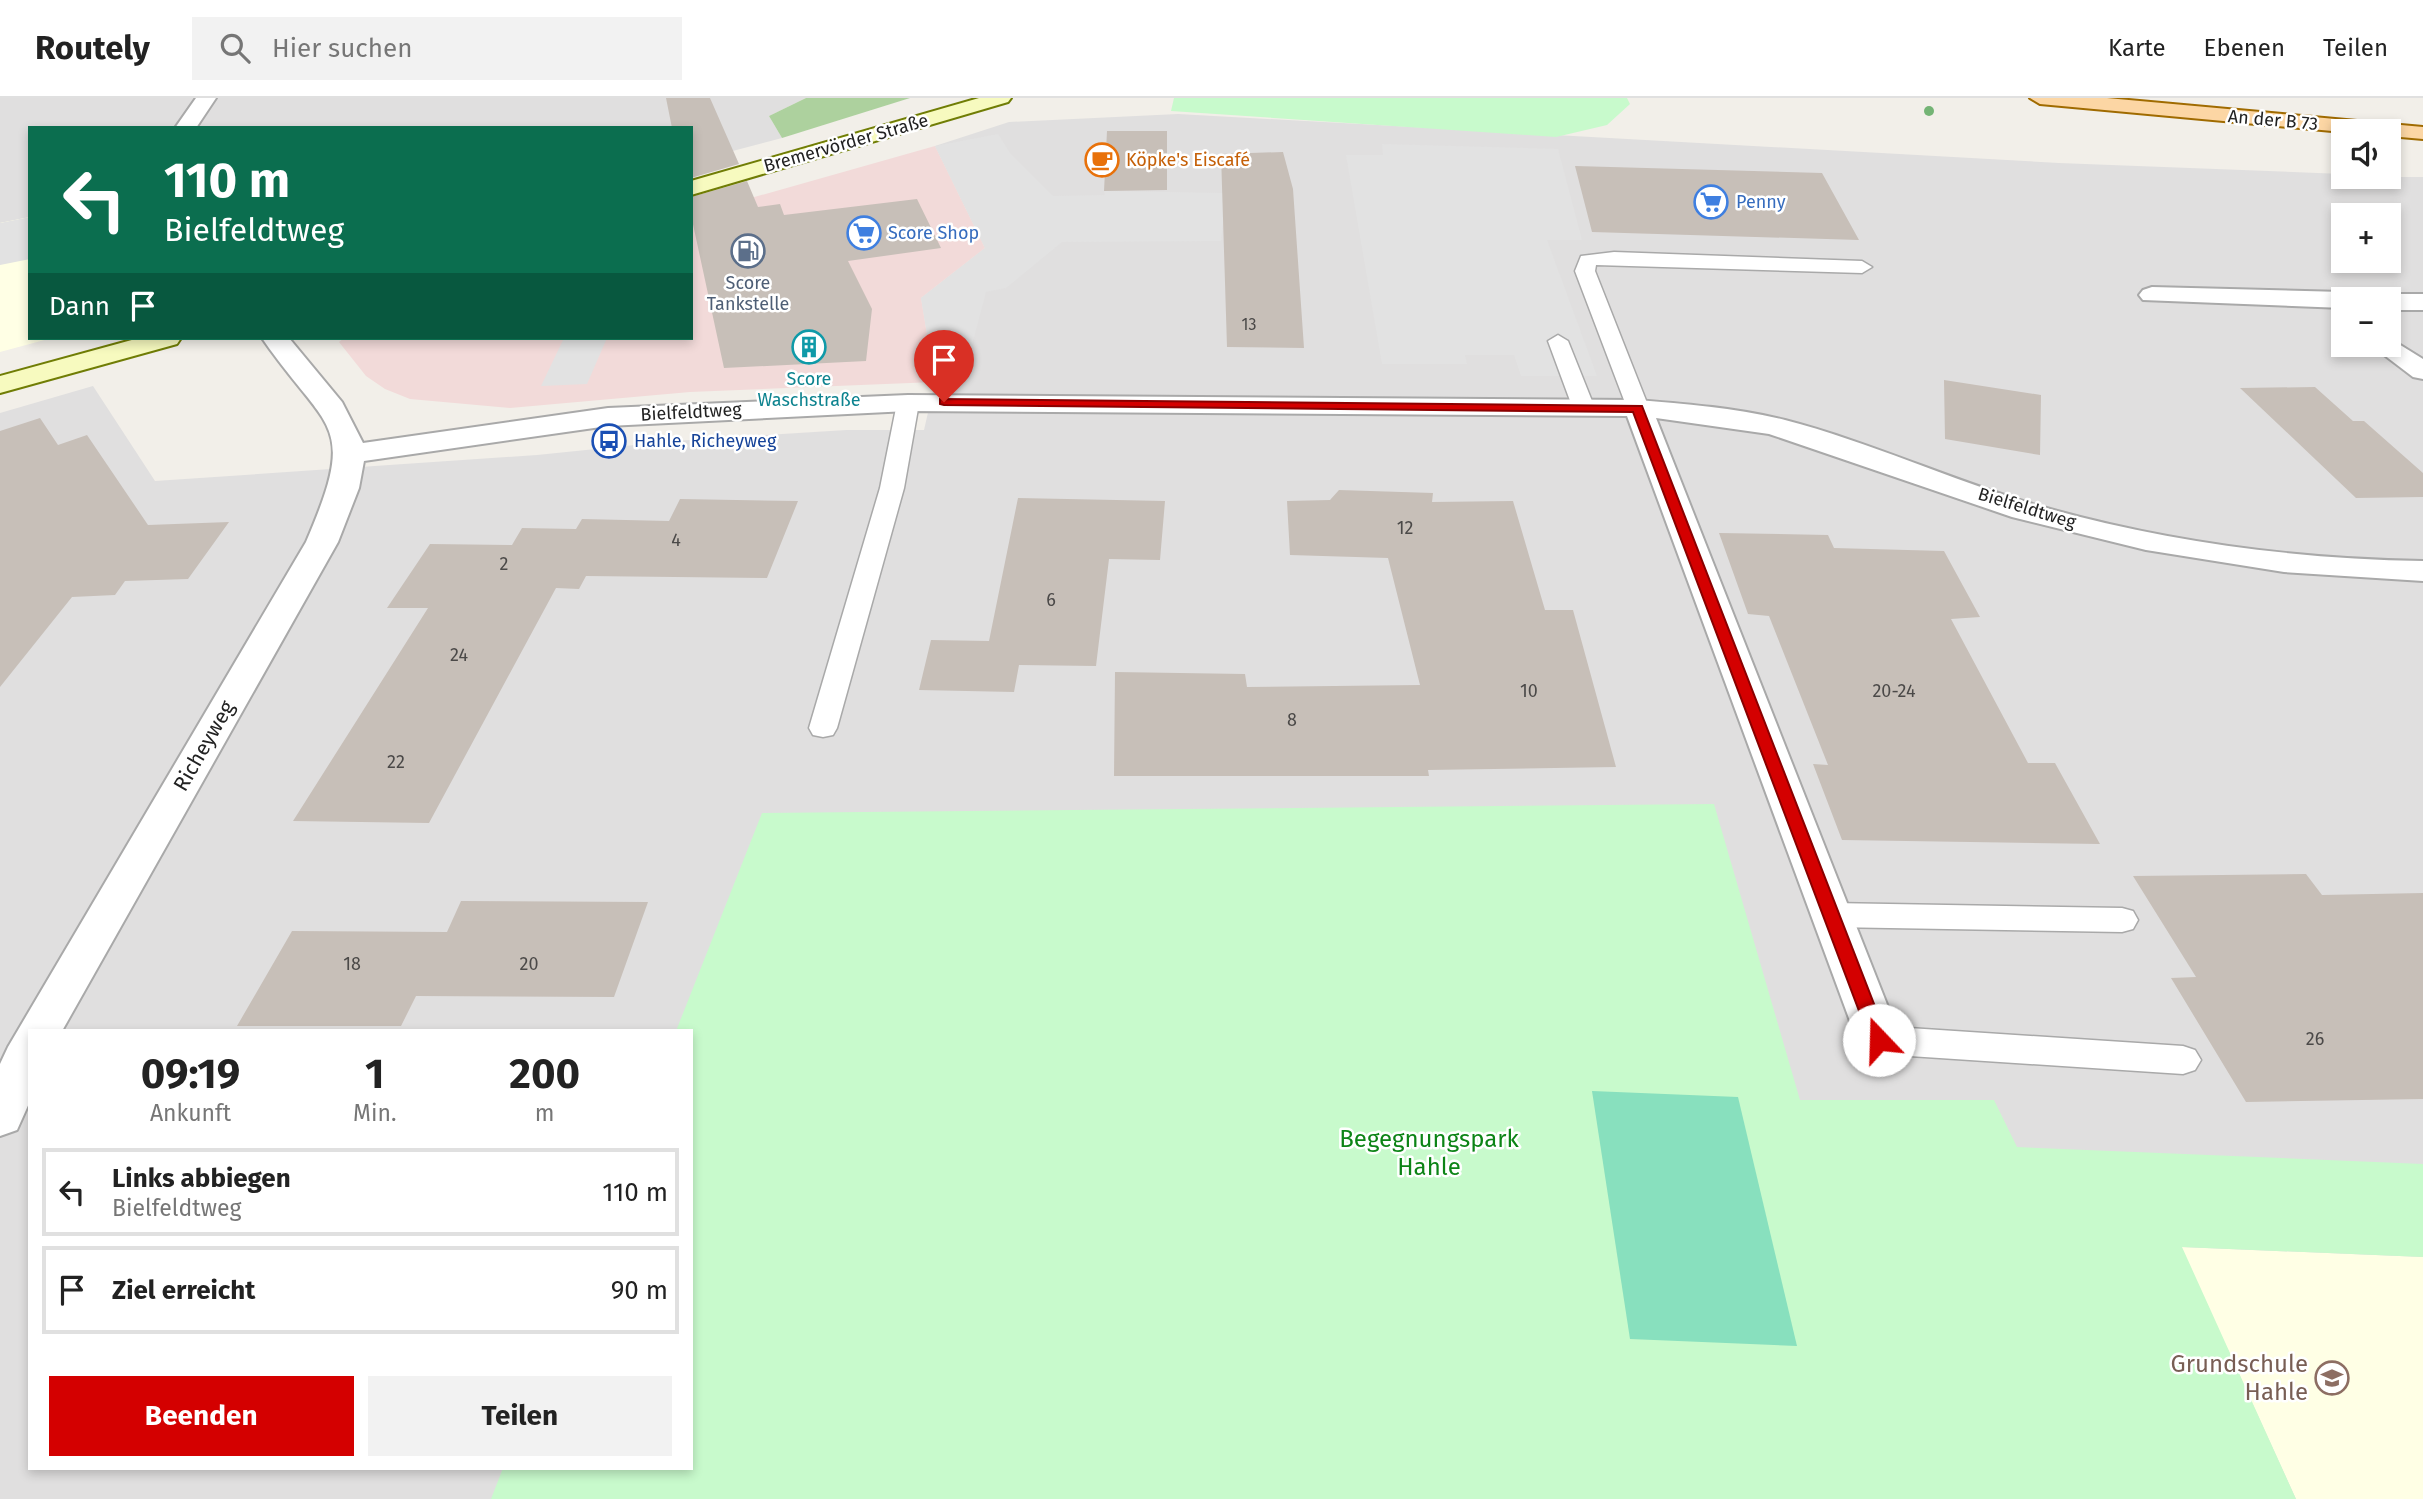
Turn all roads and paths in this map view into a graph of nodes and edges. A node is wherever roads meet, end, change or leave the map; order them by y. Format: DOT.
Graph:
graph roads {
  1 [pos="206,98"];
  2 [pos="1001,98"];
  3 [pos="2040,98"];
  4 [pos="2186,98"];
  5 [pos="2423,120"];
  6 [pos="186,126"];
  7 [pos="2423,133"];
  8 [pos="693,187"];
  9 [pos="1862,267"];
  10 [pos="2152,295"];
  11 [pos="2314,299"];
  12 [pos="2331,300"];
  13 [pos="2401,302"];
  14 [pos="2423,303"];
  15 [pos="2331,310"];
  16 [pos="162,340"];
  17 [pos="277,340"];
  18 [pos="1558,341"];
  19 [pos="2401,356"];
  20 [pos="2423,370"];
  21 [pos="0,385"];
  22 [pos="908,403"];
  23 [pos="1583,406"];
  24 [pos="1638,408"];
  25 [pos="350,454"];
  26 [pos="2423,571"];
  27 [pos="823,728"];
  28 [pos="1831,915"];
  29 [pos="2122,920"];
  30 [pos="40,1029"];
  31 [pos="1879,1040"];
  32 [pos="28,1052"];
  33 [pos="2183,1060"];
  34 [pos="0,1116"];
  1 -- 6 [label="street"];
  2 -- 8 [label="main road, Bremervörder Straße"];
  3 -- 7 [label="main road, An der B 73"];
  4 -- 5 [label="main road, An der B 73"];
  9 -- 24 [label="lane"];
  10 -- 11 [label="street"];
  11 -- 12 [label="street"];
  11 -- 15 [label="street"];
  13 -- 14 [label="street"];
  16 -- 21 [label="main road"];
  17 -- 25 [label="street"];
  18 -- 23 [label="lane"];
  19 -- 20 [label="street"];
  22 -- 23 [label="street, Bielfeldtweg"];
  22 -- 25 [label="street, Bielfeldtweg"];
  22 -- 27 [label="lane"];
  23 -- 24 [label="street, Bielfeldtweg"];
  24 -- 26 [label="street, Bielfeldtweg"];
  24 -- 28 [label="street"];
  25 -- 30 [label="street, Richeyweg"];
  28 -- 29 [label="lane"];
  28 -- 31 [label="street"];
  31 -- 33 [label="lane"];
  32 -- 34 [label="street"];
}
